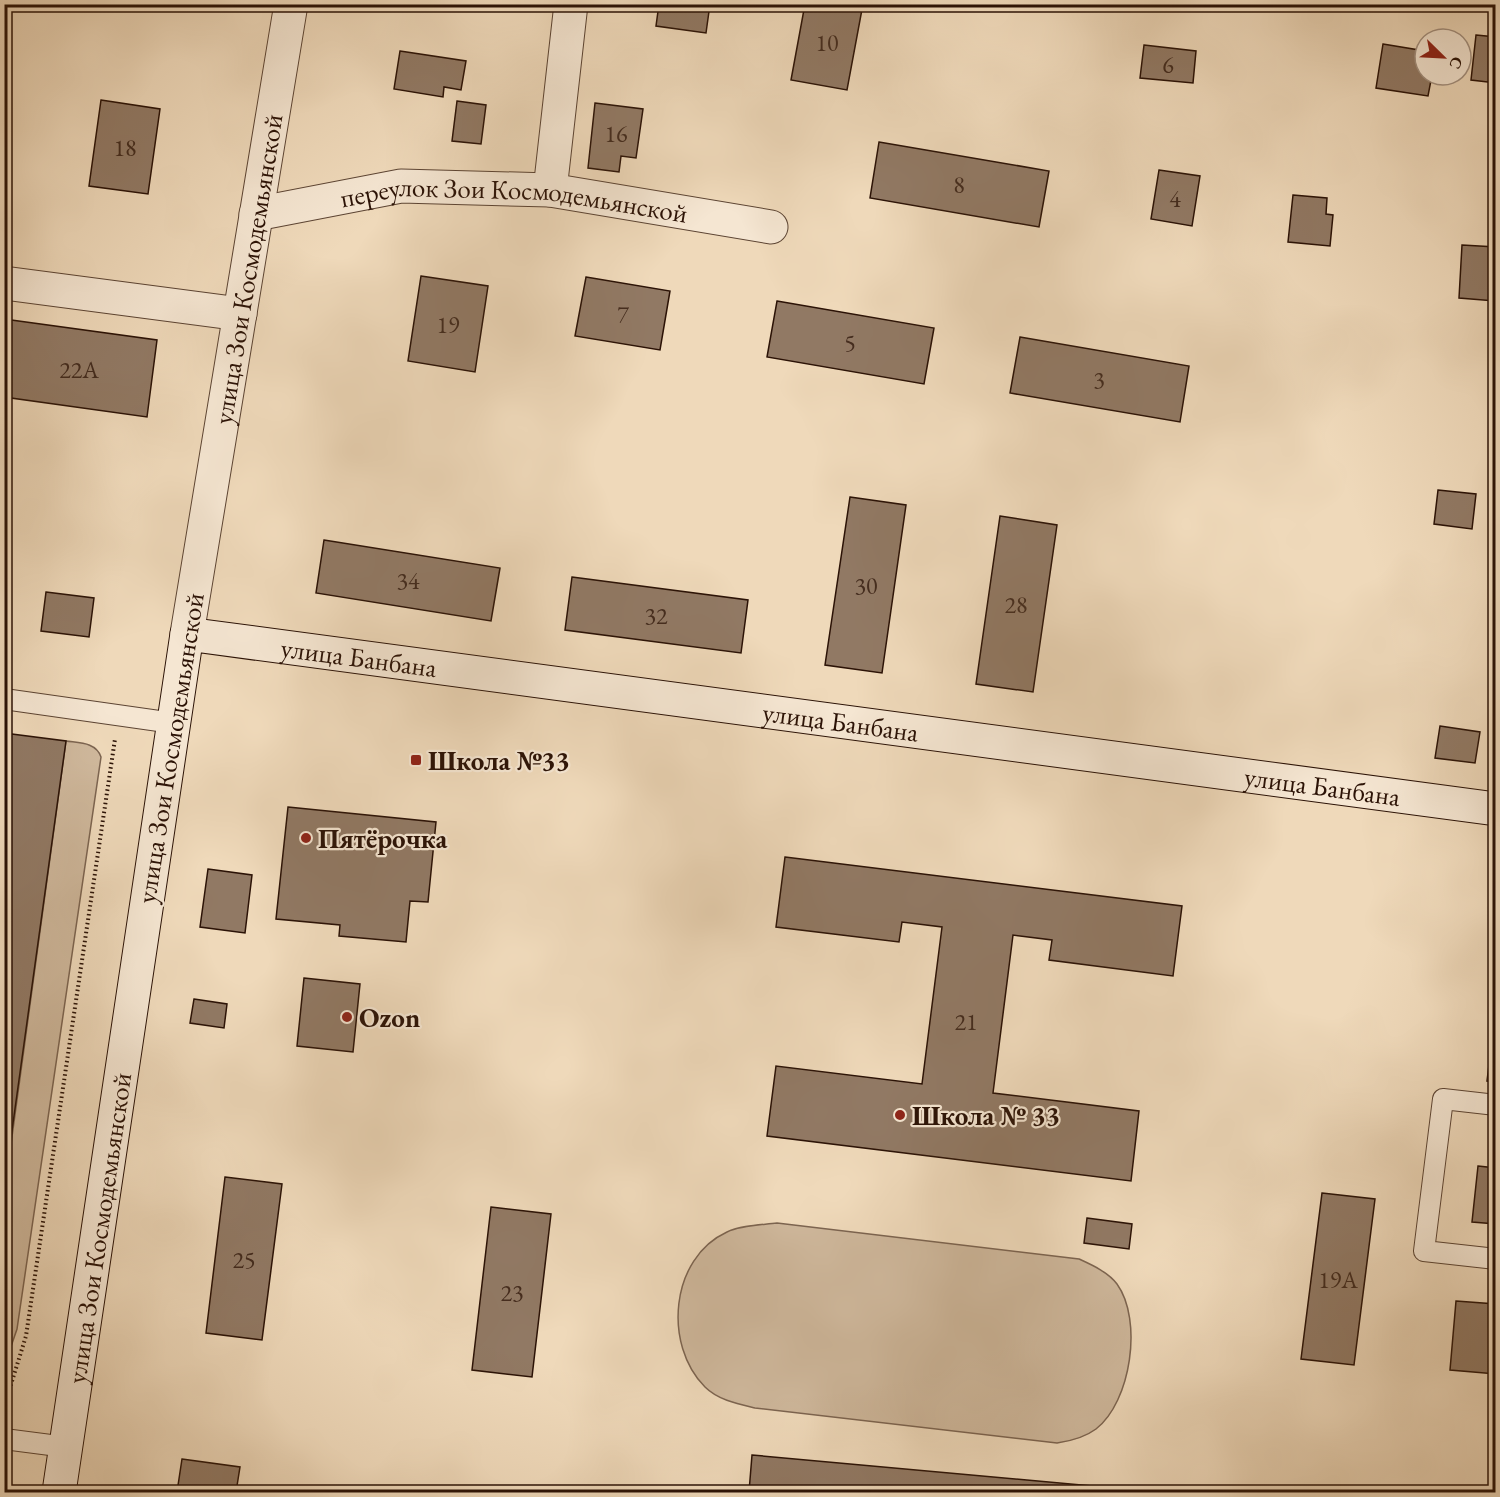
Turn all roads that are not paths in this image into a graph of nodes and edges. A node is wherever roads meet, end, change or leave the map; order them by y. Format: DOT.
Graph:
graph roads {
  1 [pos="291,4"];
  2 [pos="571,4"];
  3 [pos="550,190"];
  4 [pos="256,214"];
  5 [pos="771,227"];
  6 [pos="4,283"];
  7 [pos="240,314"];
  8 [pos="187,634"];
  9 [pos="4,699"];
  10 [pos="173,723"];
  11 [pos="1496,809"];
  12 [pos="1496,1105"];
  13 [pos="1496,1259"];
  14 [pos="4,1439"];
  15 [pos="66,1447"];
  16 [pos="59,1492"];
  1 -- 4 [label="street, улица Зои Космодемьянской"];
  2 -- 3 [label="street"];
  3 -- 4 [label="street, переулок Зои Космодемьянской"];
  3 -- 5 [label="street, переулок Зои Космодемьянской"];
  4 -- 7 [label="street, улица Зои Космодемьянской"];
  6 -- 7 [label="street"];
  7 -- 8 [label="street, улица Зои Космодемьянской"];
  8 -- 10 [label="street, улица Зои Космодемьянской"];
  8 -- 11 [label="street, улица Банбана"];
  9 -- 10 [label="lane"];
  10 -- 15 [label="street, улица Зои Космодемьянской"];
  12 -- 13 [label="lane"];
  14 -- 15 [label="lane"];
  15 -- 16 [label="street, улица Зои Космодемьянской"];
}
